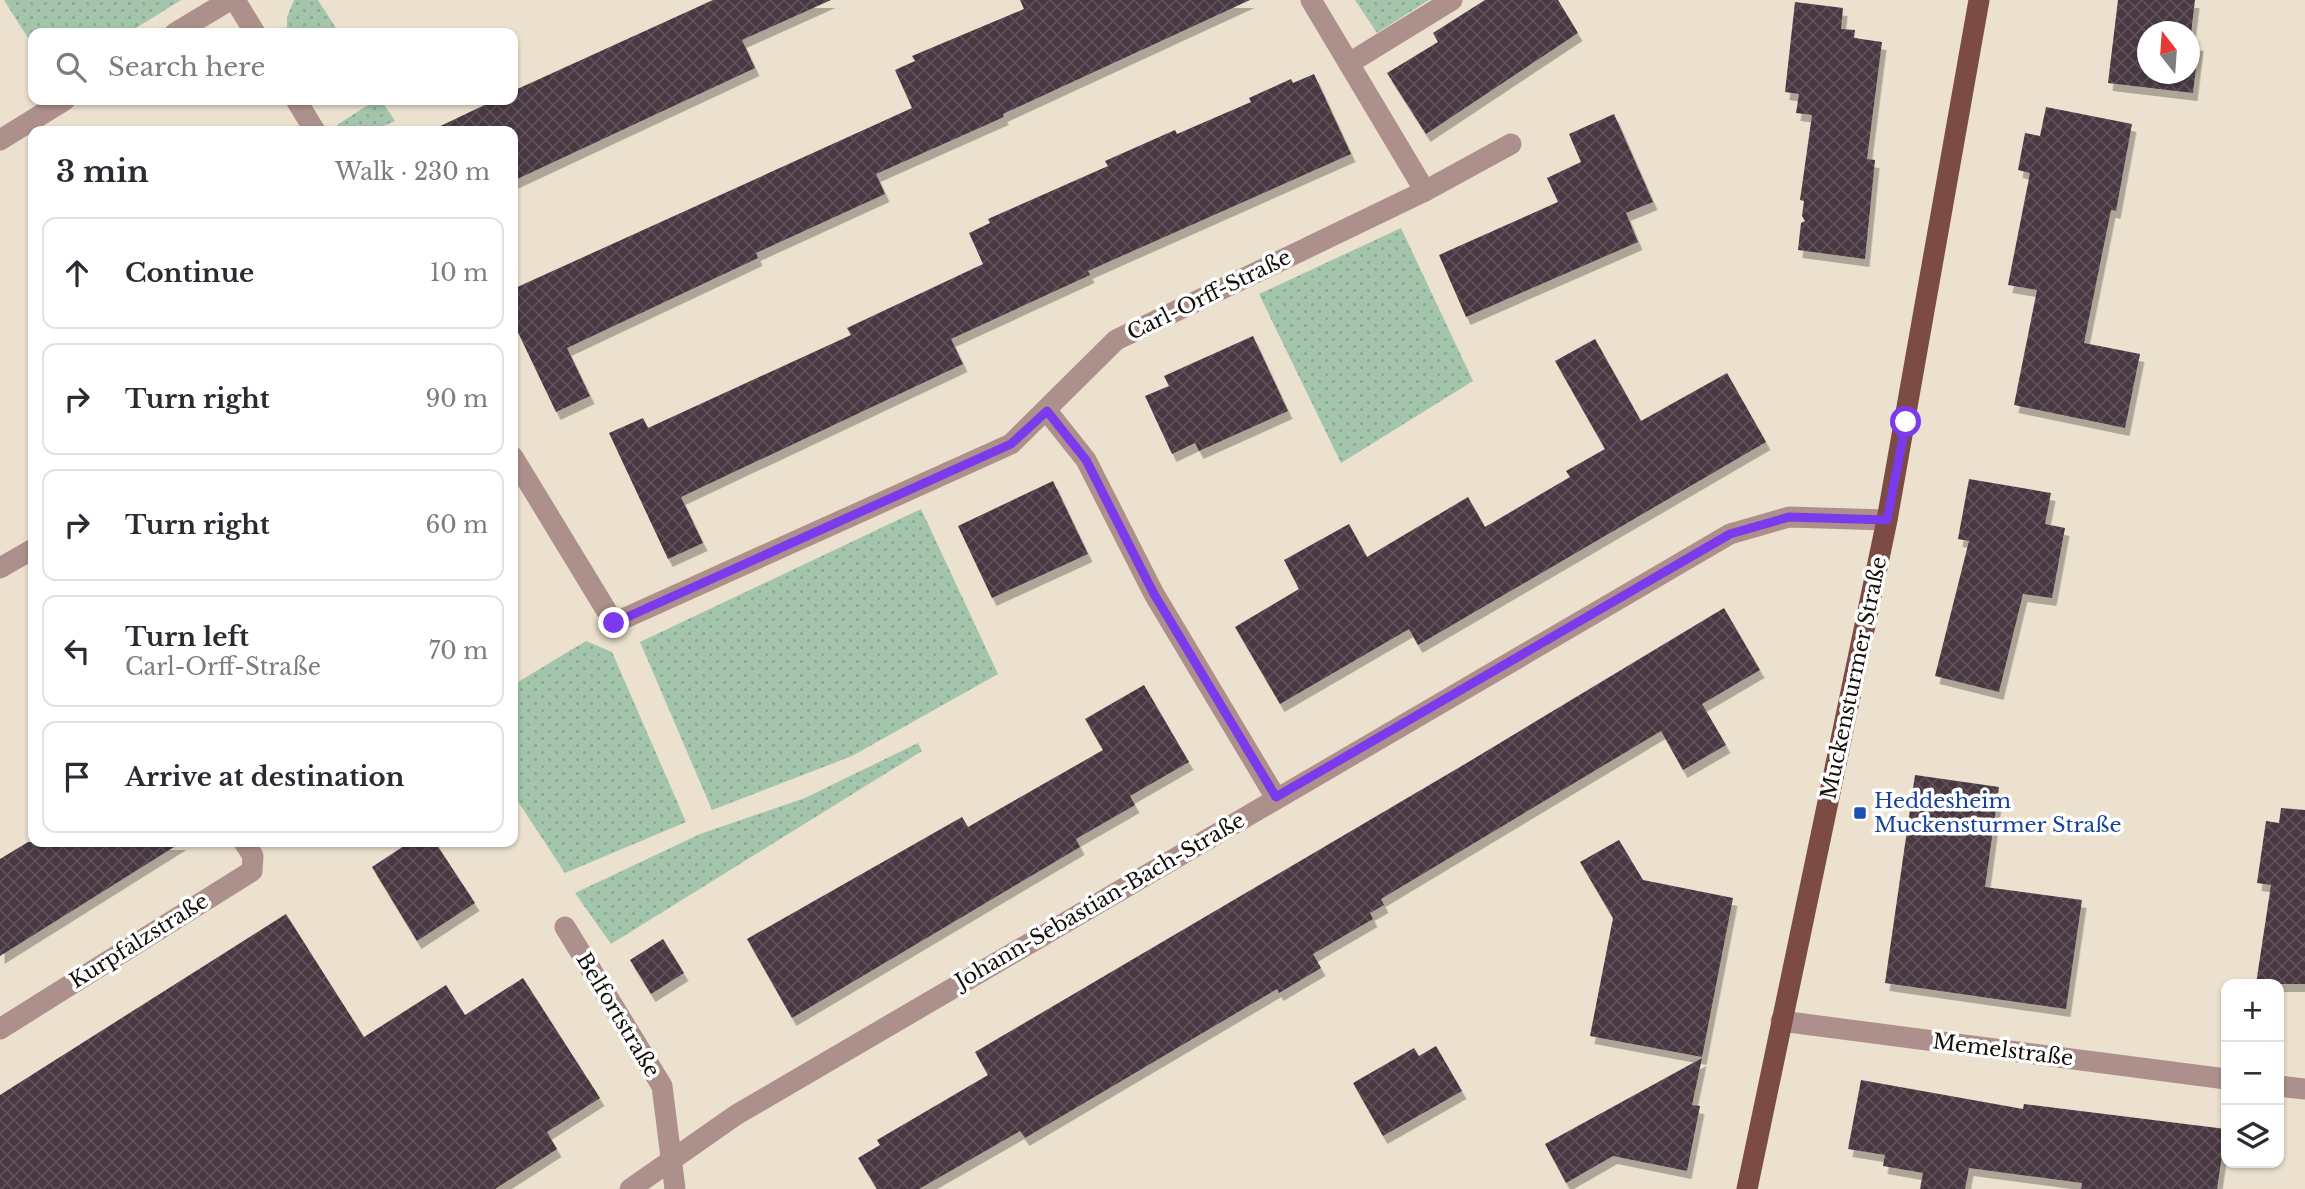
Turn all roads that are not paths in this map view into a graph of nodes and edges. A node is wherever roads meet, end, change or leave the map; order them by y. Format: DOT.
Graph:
graph roads {
  1 [pos="233,0"];
  2 [pos="1311,0"];
  3 [pos="1452,0"];
  4 [pos="1979,0"];
  5 [pos="184,28"];
  6 [pos="253,28"];
  7 [pos="1351,62"];
  8 [pos="57,105"];
  9 [pos="299,105"];
  10 [pos="312,126"];
  11 [pos="0,140"];
  12 [pos="1511,144"];
  13 [pos="1425,191"];
  14 [pos="1047,411"];
  15 [pos="518,465"];
  16 [pos="1887,520"];
  17 [pos="28,552"];
  18 [pos="0,568"];
  19 [pos="1276,797"];
  20 [pos="247,847"];
  21 [pos="565,928"];
  22 [pos="1781,1021"];
  23 [pos="0,1029"];
  24 [pos="2221,1078"];
  25 [pos="2284,1087"];
  26 [pos="2305,1089"];
  27 [pos="671,1160"];
  28 [pos="630,1189"];
  29 [pos="675,1189"];
  30 [pos="1747,1189"];
  1 -- 5 [label="street"];
  1 -- 6 [label="street"];
  2 -- 7 [label="street"];
  3 -- 7 [label="street"];
  4 -- 16 [label="main road, Muckensturmer Straße"];
  7 -- 13 [label="street"];
  8 -- 11 [label="street"];
  9 -- 10 [label="street"];
  12 -- 13 [label="street, Carl-Orff-Straße"];
  13 -- 14 [label="street, Carl-Orff-Straße"];
  14 -- 15 [label="street, Carl-Orff-Straße"];
  14 -- 19 [label="street"];
  16 -- 19 [label="street, Johann-Sebastian-Bach-Straße"];
  16 -- 22 [label="main road, Muckensturmer Straße"];
  17 -- 18 [label="street"];
  19 -- 27 [label="street, Johann-Sebastian-Bach-Straße"];
  20 -- 23 [label="street, Kurpfalzstraße"];
  21 -- 27 [label="street, Belfortstraße"];
  22 -- 24 [label="street, Memelstraße"];
  22 -- 30 [label="main road, Muckensturmer Straße"];
  25 -- 26 [label="street"];
  27 -- 28 [label="street, Johann-Sebastian-Bach-Straße"];
  27 -- 29 [label="street, Belfortstraße"];
}
